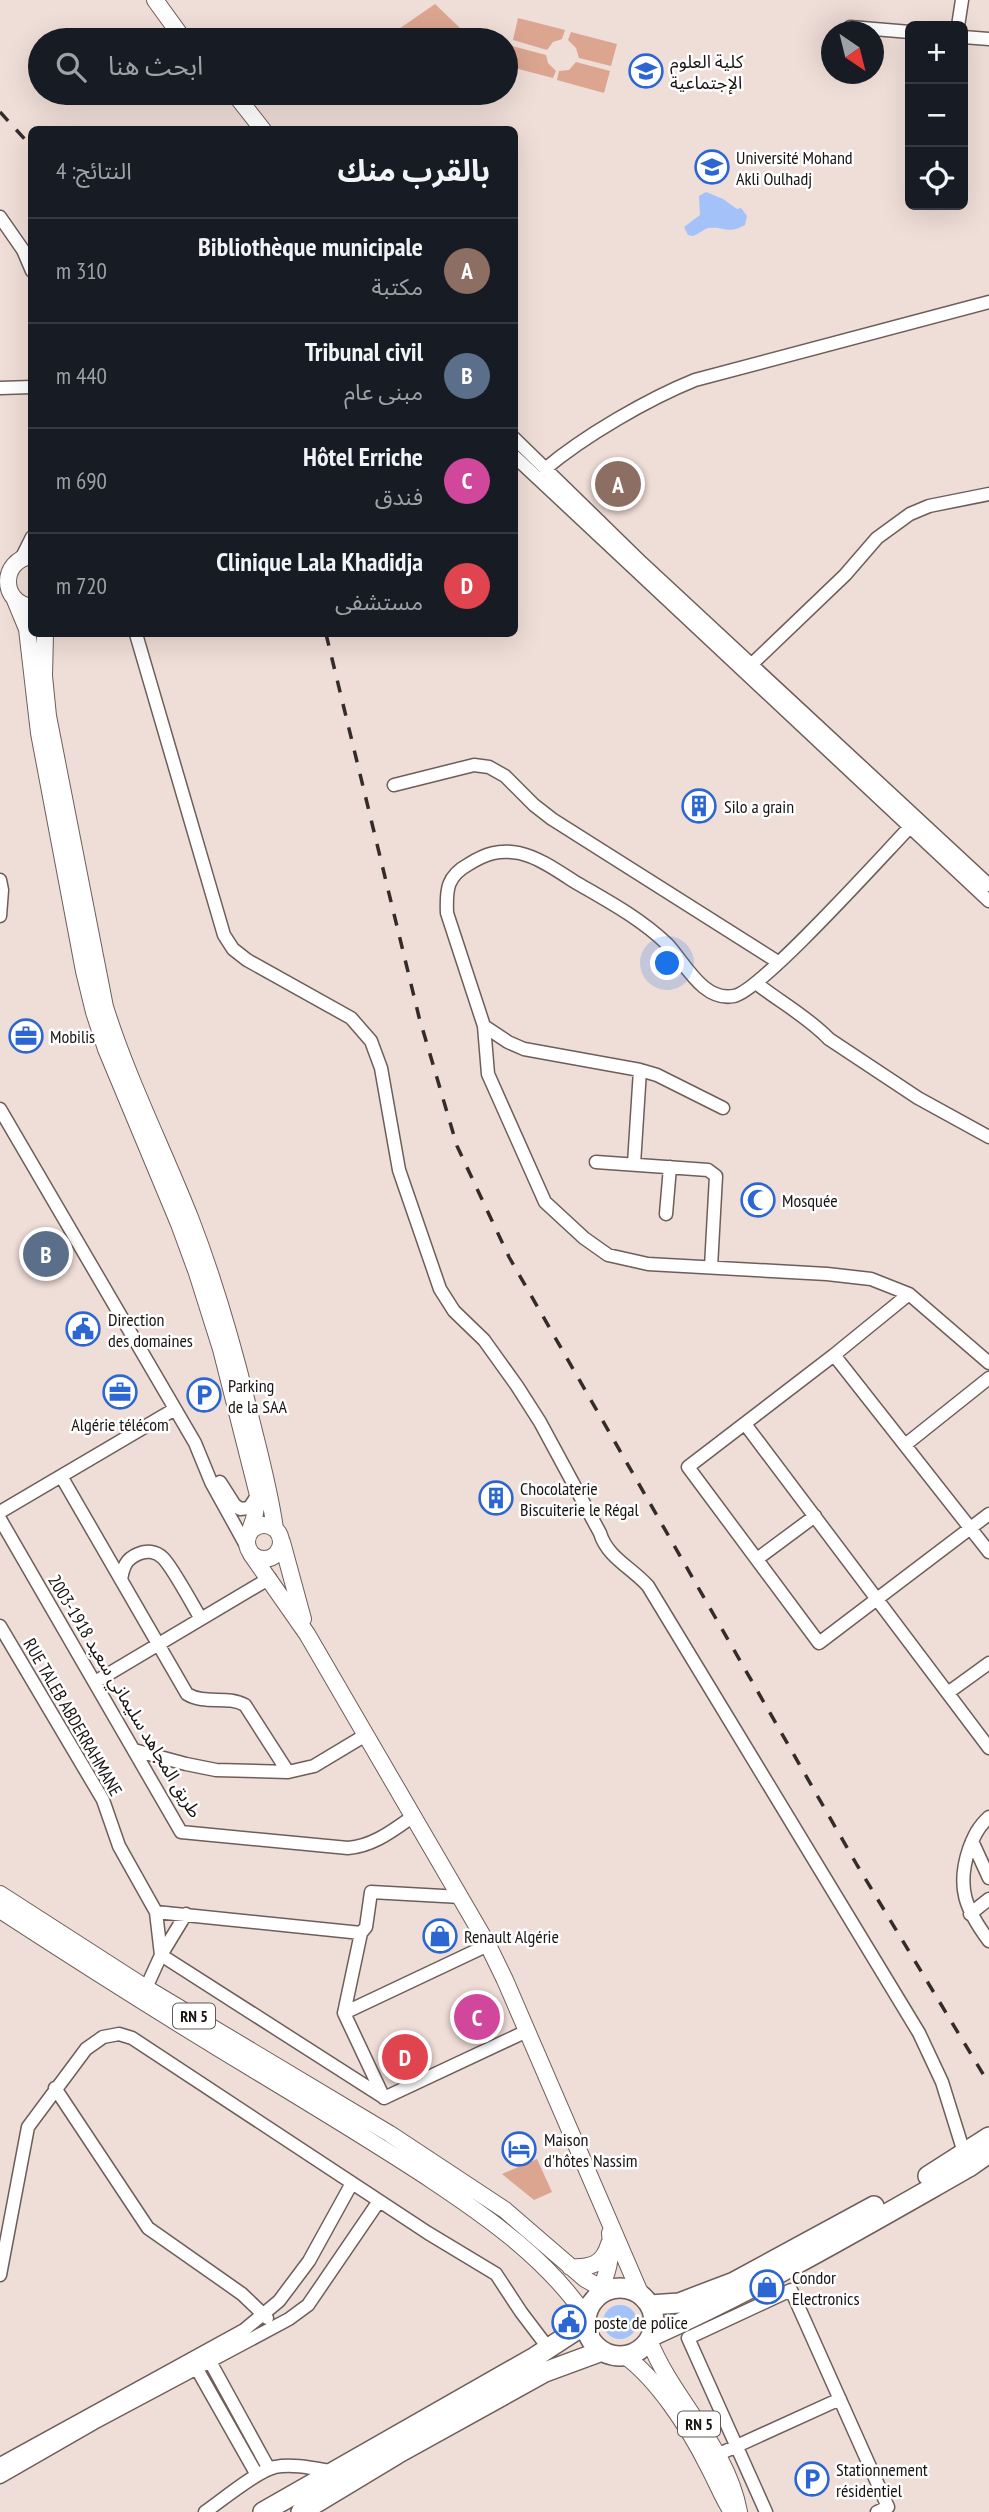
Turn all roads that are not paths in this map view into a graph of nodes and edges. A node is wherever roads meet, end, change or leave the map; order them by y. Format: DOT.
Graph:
graph roads {
  1 [pos="155,0"];
  2 [pos="167,0"];
  3 [pos="962,0"];
  4 [pos="959,21"];
  5 [pos="175,28"];
  6 [pos="187,28"];
  7 [pos="884,30"];
  8 [pos="905,32"];
  9 [pos="968,37"];
  10 [pos="989,39"];
  11 [pos="232,105"];
  12 [pos="243,105"];
  13 [pos="248,126"];
  14 [pos="260,126"];
  15 [pos="0,217"];
  16 [pos="28,262"];
  17 [pos="989,302"];
  18 [pos="28,387"];
  19 [pos="0,388"];
  20 [pos="518,442"];
  21 [pos="518,460"];
  22 [pos="545,469"];
  23 [pos="989,494"];
  24 [pos="28,543"];
  25 [pos="17,559"];
  26 [pos="6,597"];
  27 [pos="28,605"];
  28 [pos="45,637"];
  29 [pos="137,637"];
  30 [pos="752,664"];
  31 [pos="394,785"];
  32 [pos="909,828"];
  33 [pos="0,880"];
  34 [pos="989,885"];
  35 [pos="989,901"];
  36 [pos="0,916"];
  37 [pos="778,962"];
  38 [pos="756,983"];
  39 [pos="484,1026"];
  40 [pos="639,1070"];
  41 [pos="723,1108"];
  42 [pos="0,1109"];
  43 [pos="989,1137"];
  44 [pos="596,1162"];
  45 [pos="634,1164"];
  46 [pos="670,1167"];
  47 [pos="666,1214"];
  48 [pos="711,1267"];
  49 [pos="909,1294"];
  50 [pos="834,1355"];
  51 [pos="989,1363"];
  52 [pos="989,1378"];
  53 [pos="174,1409"];
  54 [pos="745,1424"];
  55 [pos="195,1443"];
  56 [pos="905,1445"];
  57 [pos="61,1476"];
  58 [pos="258,1495"];
  59 [pos="240,1509"];
  60 [pos="0,1512"];
  61 [pos="989,1514"];
  62 [pos="815,1516"];
  63 [pos="0,1519"];
  64 [pos="971,1528"];
  65 [pos="275,1531"];
  66 [pos="251,1539"];
  67 [pos="989,1552"];
  68 [pos="757,1559"];
  69 [pos="270,1578"];
  70 [pos="121,1580"];
  71 [pos="878,1599"];
  72 [pos="201,1619"];
  73 [pos="0,1626"];
  74 [pos="307,1634"];
  75 [pos="158,1645"];
  76 [pos="989,1662"];
  77 [pos="95,1682"];
  78 [pos="949,1692"];
  79 [pos="364,1736"];
  80 [pos="989,1748"];
  81 [pos="134,1750"];
  82 [pos="288,1772"];
  83 [pos="412,1817"];
  84 [pos="989,1817"];
  85 [pos="972,1841"];
  86 [pos="989,1878"];
  87 [pos="0,1894"];
  88 [pos="461,1897"];
  89 [pos="989,1899"];
  90 [pos="0,1910"];
  91 [pos="156,1912"];
  92 [pos="186,1914"];
  93 [pos="970,1914"];
  94 [pos="361,1933"];
  95 [pos="989,1941"];
  96 [pos="488,1945"];
  97 [pos="161,1955"];
  98 [pos="146,1988"];
  99 [pos="345,2013"];
  100 [pos="527,2031"];
  101 [pos="55,2088"];
  102 [pos="384,2098"];
  103 [pos="989,2142"];
  104 [pos="967,2160"];
  105 [pos="352,2183"];
  106 [pos="379,2201"];
  107 [pos="605,2210"];
  108 [pos="610,2235"];
  109 [pos="570,2267"];
  110 [pos="0,2275"];
  111 [pos="605,2291"];
  112 [pos="646,2300"];
  113 [pos="264,2314"];
  114 [pos="587,2321"];
  115 [pos="275,2327"];
  116 [pos="683,2333"];
  117 [pos="650,2338"];
  118 [pos="549,2349"];
  119 [pos="602,2351"];
  120 [pos="207,2356"];
  121 [pos="625,2356"];
  122 [pos="194,2363"];
  123 [pos="840,2399"];
  124 [pos="106,2411"];
  125 [pos="736,2446"];
  126 [pos="718,2455"];
  127 [pos="0,2464"];
  128 [pos="263,2472"];
  129 [pos="335,2472"];
  130 [pos="0,2477"];
  131 [pos="205,2512"];
  132 [pos="263,2512"];
  133 [pos="301,2512"];
  134 [pos="732,2512"];
  135 [pos="740,2512"];
  136 [pos="766,2512"];
  137 [pos="877,2512"];
  1 -- 5 [label="main road"];
  2 -- 6 [label="main road"];
  3 -- 4 [label="street"];
  7 -- 8 [label="street"];
  9 -- 10 [label="street"];
  11 -- 13 [label="main road"];
  12 -- 14 [label="main road"];
  15 -- 16 [label="street"];
  17 -- 22 [label="street"];
  18 -- 19 [label="street"];
  20 -- 22 [label="street"];
  21 -- 32 [label="street"];
  22 -- 30 [label="street"];
  23 -- 30 [label="street"];
  24 -- 25 [label="street"];
  25 -- 26 [label="main road"];
  26 -- 27 [label="main road"];
  26 -- 58 [label="main road"];
  28 -- 65 [label="main road"];
  29 -- 104 [label="street"];
  30 -- 34 [label="street"];
  31 -- 37 [label="street"];
  32 -- 35 [label="street"];
  32 -- 37 [label="street"];
  33 -- 36 [label="street"];
  37 -- 38 [label="street"];
  38 -- 39 [label="street"];
  38 -- 43 [label="street"];
  39 -- 40 [label="street"];
  39 -- 48 [label="street"];
  40 -- 41 [label="street"];
  40 -- 45 [label="street"];
  42 -- 53 [label="street"];
  44 -- 45 [label="street"];
  45 -- 46 [label="street"];
  46 -- 47 [label="street"];
  46 -- 48 [label="street"];
  48 -- 49 [label="street"];
  49 -- 50 [label="street"];
  49 -- 51 [label="street"];
  50 -- 54 [label="street"];
  50 -- 56 [label="street"];
  52 -- 56 [label="street"];
  53 -- 55 [label="street"];
  53 -- 57 [label="street"];
  54 -- 62 [label="street"];
  54 -- 68 [label="street"];
  55 -- 59 [label="street"];
  55 -- 66 [label="street"];
  56 -- 64 [label="street"];
  57 -- 60 [label="street"];
  57 -- 70 [label="street"];
  58 -- 59 [label="street"];
  58 -- 66 [label="main road"];
  59 -- 66 [label="street"];
  61 -- 64 [label="street"];
  62 -- 68 [label="street"];
  62 -- 71 [label="street"];
  63 -- 77 [label="street, طريق المجاهد سليماني سعيد 1918-2003"];
  64 -- 67 [label="street"];
  64 -- 71 [label="street"];
  65 -- 66 [label="main road"];
  65 -- 66 [label="main road"];
  65 -- 74 [label="main road"];
  66 -- 69 [label="main road"];
  68 -- 71 [label="street"];
  69 -- 72 [label="street"];
  69 -- 74 [label="main road"];
  70 -- 72 [label="street"];
  70 -- 75 [label="street"];
  71 -- 78 [label="street"];
  72 -- 75 [label="street"];
  73 -- 91 [label="street, RUE TALEB ABDERRAHMANE"];
  74 -- 79 [label="main road"];
  75 -- 77 [label="street"];
  75 -- 82 [label="street"];
  76 -- 78 [label="street"];
  77 -- 81 [label="street, طريق المجاهد سليماني سعيد 1918-2003"];
  78 -- 80 [label="street"];
  79 -- 82 [label="street"];
  79 -- 83 [label="main road"];
  81 -- 82 [label="street"];
  81 -- 83 [label="street, طريق المجاهد سليماني سعيد 1918-2003"];
  83 -- 88 [label="main road"];
  84 -- 85 [label="street"];
  85 -- 86 [label="street"];
  85 -- 93 [label="street"];
  87 -- 98 [label="main road, RN 5"];
  88 -- 94 [label="street"];
  88 -- 96 [label="main road"];
  89 -- 93 [label="street"];
  90 -- 114 [label="main road, RN 5"];
  91 -- 92 [label="street"];
  91 -- 97 [label="street"];
  92 -- 94 [label="street"];
  92 -- 97 [label="street"];
  93 -- 95 [label="street"];
  94 -- 99 [label="street"];
  96 -- 99 [label="street"];
  96 -- 100 [label="main road"];
  97 -- 98 [label="street"];
  97 -- 102 [label="street"];
  98 -- 109 [label="main road, RN 5"];
  99 -- 102 [label="street"];
  100 -- 102 [label="street"];
  100 -- 107 [label="main road"];
  101 -- 105 [label="street"];
  101 -- 110 [label="street"];
  101 -- 113 [label="street"];
  103 -- 104 [label="highway"];
  104 -- 112 [label="highway"];
  104 -- 116 [label="highway"];
  105 -- 106 [label="street"];
  105 -- 113 [label="street"];
  106 -- 115 [label="street"];
  106 -- 118 [label="street"];
  107 -- 108 [label="main road"];
  107 -- 112 [label="main road"];
  108 -- 109 [label="main road"];
  108 -- 111 [label="main road"];
  109 -- 111 [label="main road, RN 5"];
  111 -- 112 [label="highway"];
  111 -- 114 [label="highway"];
  112 -- 117 [label="highway"];
  113 -- 115 [label="street"];
  113 -- 120 [label="street"];
  114 -- 118 [label="highway"];
  114 -- 119 [label="highway"];
  115 -- 120 [label="street"];
  116 -- 117 [label="highway"];
  116 -- 123 [label="street"];
  116 -- 125 [label="street"];
  117 -- 121 [label="highway"];
  117 -- 126 [label="main road, RN 5"];
  118 -- 129 [label="highway"];
  119 -- 121 [label="highway"];
  119 -- 133 [label="highway"];
  120 -- 122 [label="street"];
  120 -- 128 [label="street"];
  121 -- 134 [label="main road, RN 5"];
  122 -- 124 [label="street"];
  122 -- 128 [label="street"];
  123 -- 125 [label="street"];
  123 -- 137 [label="street"];
  124 -- 127 [label="street"];
  124 -- 130 [label="street"];
  125 -- 126 [label="street"];
  125 -- 136 [label="street"];
  126 -- 135 [label="main road, RN 5"];
  128 -- 129 [label="street"];
  128 -- 131 [label="street"];
  129 -- 132 [label="highway"];
}
